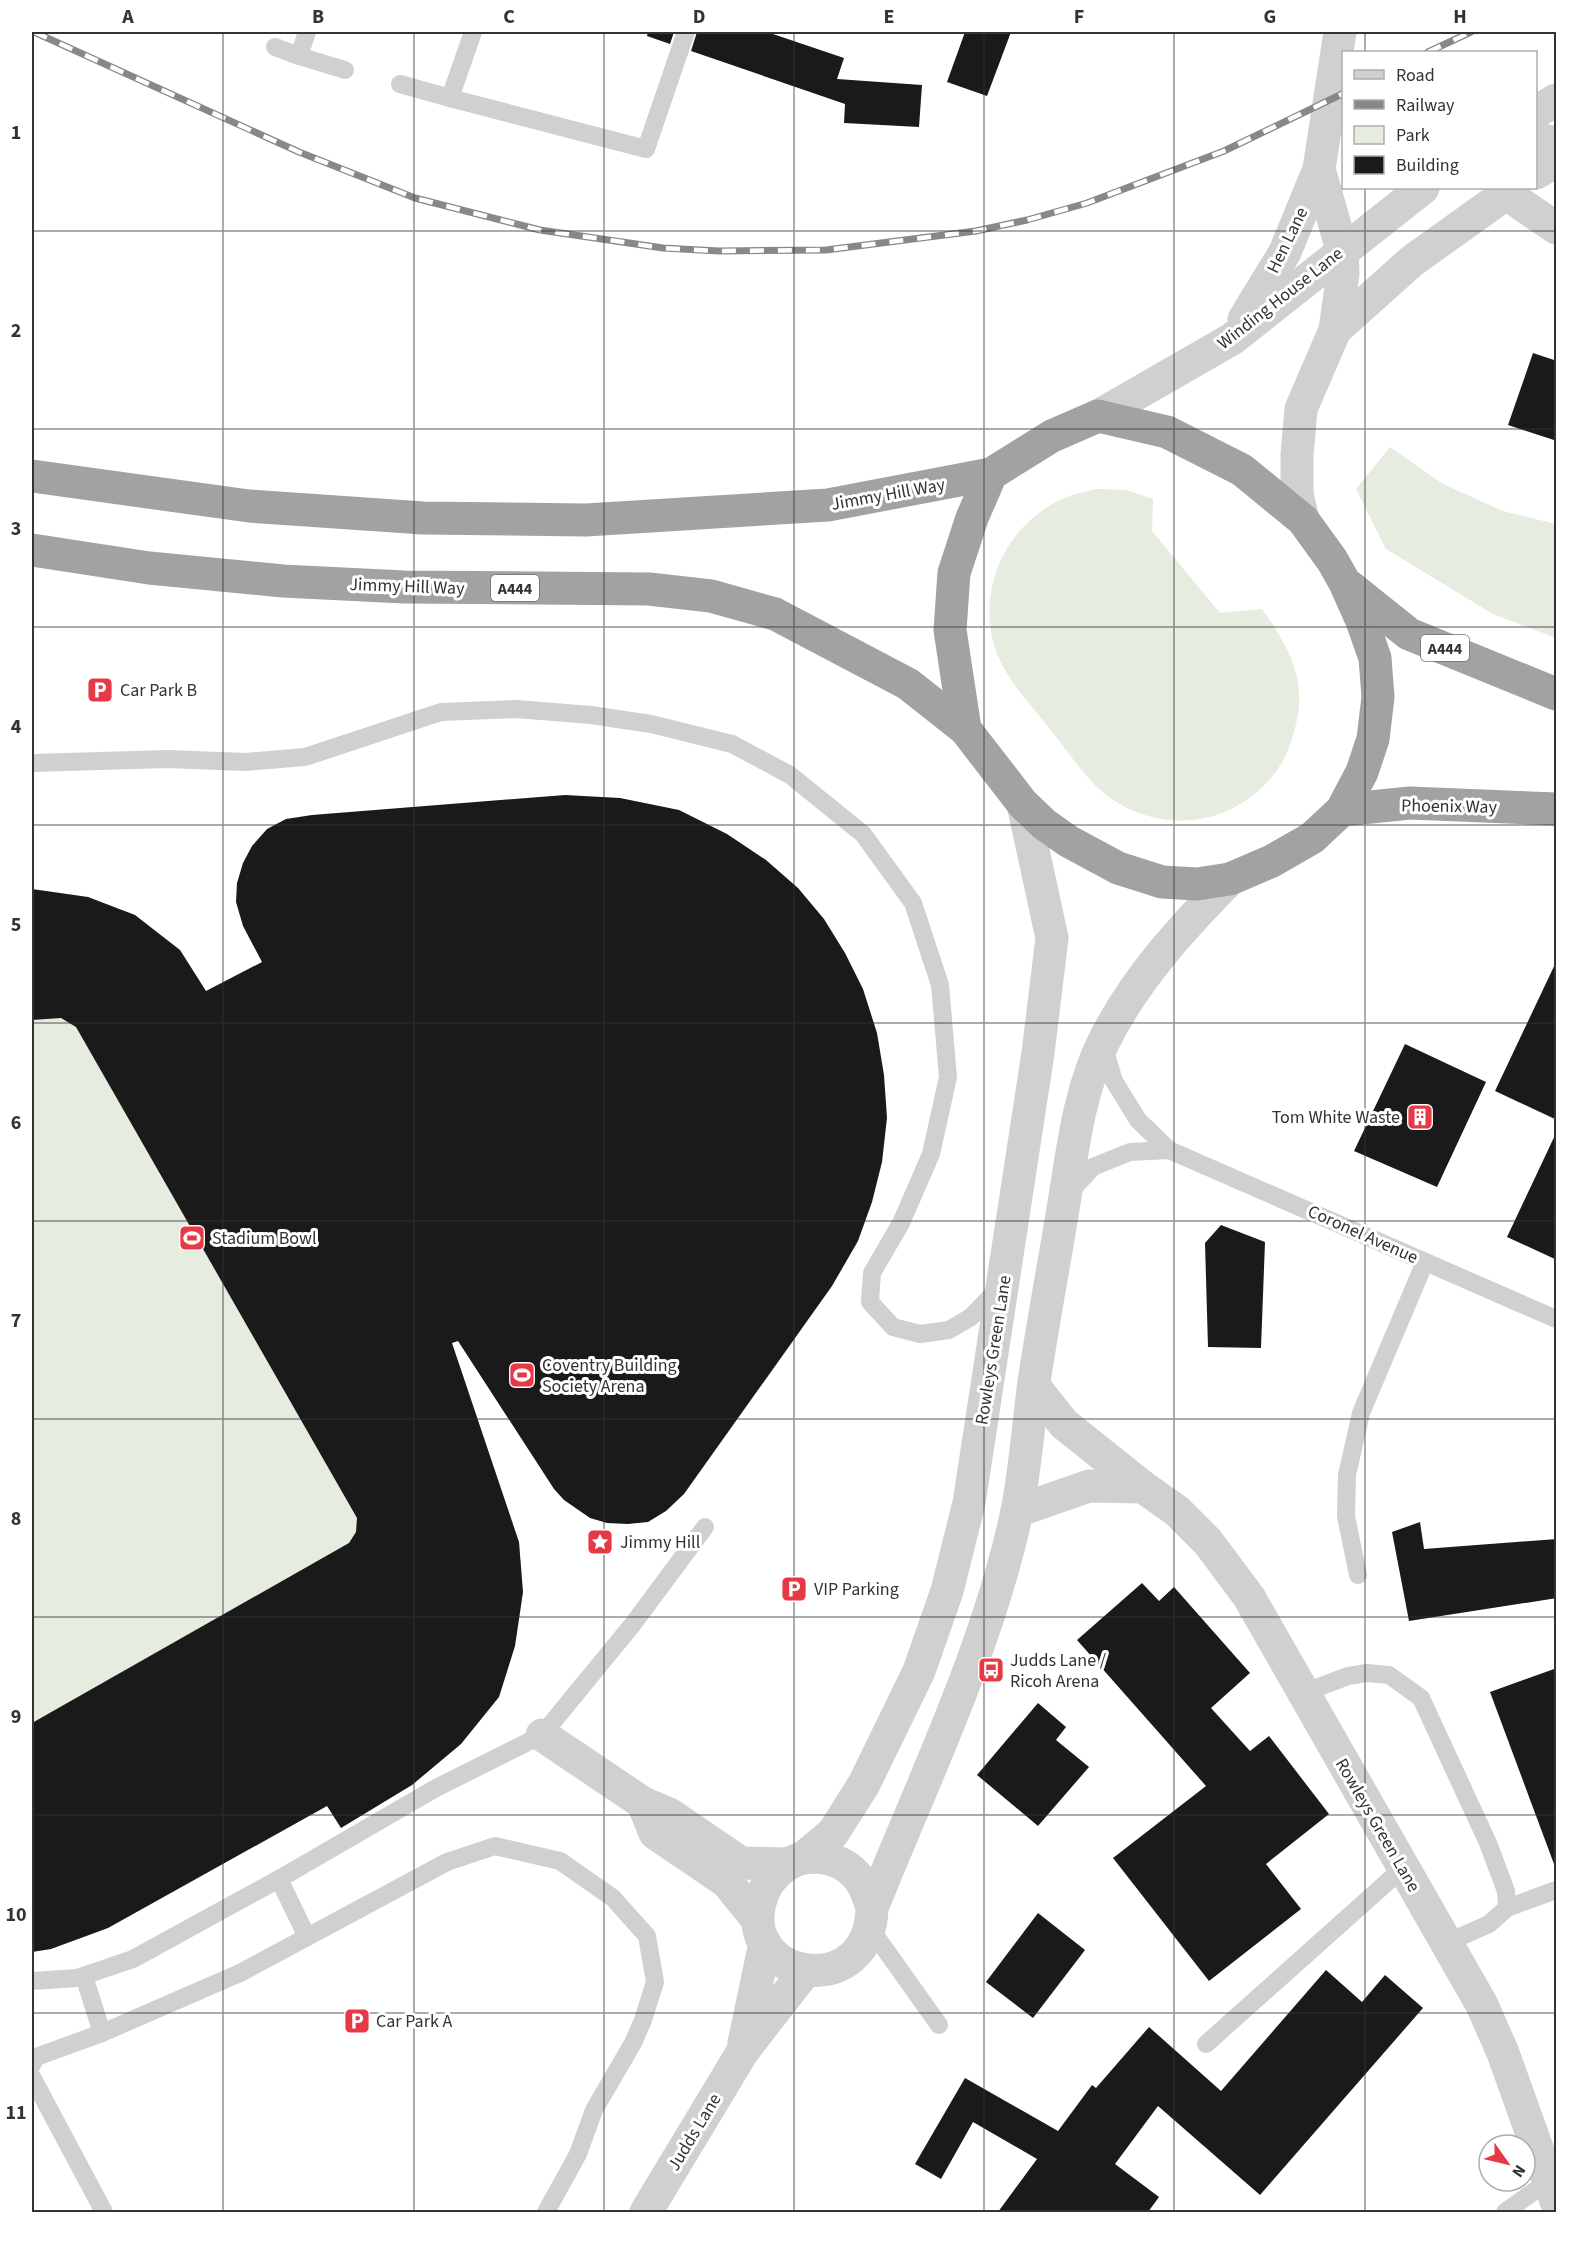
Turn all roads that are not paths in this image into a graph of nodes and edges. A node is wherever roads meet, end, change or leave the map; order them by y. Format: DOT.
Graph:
graph roads {
  1 [pos="307,32"];
  2 [pos="472,32"];
  3 [pos="686,32"];
  4 [pos="1340,32"];
  5 [pos="275,47"];
  6 [pos="299,56"];
  7 [pos="345,70"];
  8 [pos="400,84"];
  9 [pos="450,98"];
  10 [pos="1557,100"];
  11 [pos="1537,111"];
  12 [pos="1537,141"];
  13 [pos="1557,143"];
  14 [pos="1557,161"];
  15 [pos="1319,170"];
  16 [pos="1537,172"];
  17 [pos="1422,189"];
  18 [pos="1510,190"];
  19 [pos="1557,228"];
  20 [pos="1342,250"];
  21 [pos="1335,330"];
  22 [pos="1232,339"];
  23 [pos="1098,416"];
  24 [pos="991,474"];
  25 [pos="32,476"];
  26 [pos="1303,520"];
  27 [pos="32,550"];
  28 [pos="1345,583"];
  29 [pos="1557,694"];
  30 [pos="965,729"];
  31 [pos="32,762"];
  32 [pos="1023,804"];
  33 [pos="1342,810"];
  34 [pos="1557,810"];
  35 [pos="1230,879"];
  36 [pos="1103,1043"];
  37 [pos="1169,1150"];
  38 [pos="1065,1198"];
  39 [pos="1425,1262"];
  40 [pos="1004,1284"];
  41 [pos="1557,1319"];
  42 [pos="1034,1386"];
  43 [pos="1143,1486"];
  44 [pos="1017,1511"];
  45 [pos="705,1527"];
  46 [pos="1358,1575"];
  47 [pos="1303,1693"];
  48 [pos="542,1735"];
  49 [pos="643,1803"];
  50 [pos="795,1861"];
  51 [pos="1403,1868"];
  52 [pos="279,1879"];
  53 [pos="1557,1890"];
  54 [pos="1507,1908"];
  55 [pos="871,1918"];
  56 [pos="761,1931"];
  57 [pos="307,1937"];
  58 [pos="1446,1943"];
  59 [pos="806,1970"];
  60 [pos="84,1976"];
  61 [pos="32,1981"];
  62 [pos="939,2025"];
  63 [pos="102,2033"];
  64 [pos="1206,2044"];
  65 [pos="743,2051"];
  66 [pos="32,2065"];
  67 [pos="32,2077"];
  68 [pos="1554,2186"];
  69 [pos="104,2212"];
  70 [pos="546,2212"];
  71 [pos="646,2212"];
  72 [pos="1505,2212"];
  1 -- 6 [label="lane"];
  2 -- 9 [label="lane"];
  3 -- 9 [label="lane"];
  4 -- 15 [label="street, Hen Lane"];
  5 -- 6 [label="lane"];
  6 -- 7 [label="lane"];
  8 -- 9 [label="lane"];
  10 -- 11 [label="street"];
  12 -- 13 [label="street"];
  14 -- 16 [label="street"];
  15 -- 20 [label="street, Hen Lane"];
  15 -- 22 [label="street, Hen Lane"];
  17 -- 20 [label="street, Winding House Lane"];
  18 -- 19 [label="street"];
  18 -- 21 [label="street"];
  20 -- 21 [label="street, Hen Lane"];
  20 -- 22 [label="street, Winding House Lane"];
  21 -- 26 [label="street"];
  22 -- 23 [label="street, Winding House Lane"];
  23 -- 24 [label="highway"];
  23 -- 26 [label="highway"];
  24 -- 25 [label="highway, Jimmy Hill Way"];
  24 -- 30 [label="highway"];
  26 -- 28 [label="highway"];
  27 -- 30 [label="highway, Jimmy Hill Way / A444"];
  28 -- 29 [label="highway, A444"];
  28 -- 33 [label="highway, Jimmy Hill Way"];
  30 -- 32 [label="highway, Jimmy Hill Way"];
  31 -- 40 [label="lane"];
  32 -- 35 [label="highway, Jimmy Hill Way"];
  32 -- 40 [label="street, Rowleys Green Lane"];
  33 -- 34 [label="highway, Phoenix Way"];
  33 -- 35 [label="highway, Jimmy Hill Way"];
  35 -- 36 [label="street"];
  36 -- 37 [label="lane, Coronel Avenue"];
  36 -- 38 [label="street"];
  37 -- 38 [label="lane, Coronel Avenue"];
  37 -- 39 [label="lane, Coronel Avenue"];
  38 -- 42 [label="street"];
  39 -- 41 [label="lane, Coronel Avenue"];
  39 -- 46 [label="lane"];
  40 -- 50 [label="street, Rowleys Green Lane"];
  42 -- 43 [label="street, Rowleys Green Lane"];
  42 -- 44 [label="street"];
  43 -- 44 [label="street"];
  43 -- 47 [label="street, Rowleys Green Lane"];
  44 -- 55 [label="street"];
  45 -- 48 [label="lane"];
  47 -- 51 [label="street, Rowleys Green Lane"];
  47 -- 54 [label="lane"];
  48 -- 49 [label="street"];
  48 -- 52 [label="lane"];
  49 -- 50 [label="street"];
  49 -- 56 [label="street"];
  50 -- 55 [label="street"];
  50 -- 56 [label="street"];
  51 -- 58 [label="street, Rowleys Green Lane"];
  51 -- 64 [label="lane"];
  52 -- 57 [label="lane"];
  52 -- 60 [label="lane"];
  53 -- 54 [label="lane"];
  54 -- 58 [label="lane"];
  55 -- 59 [label="street"];
  55 -- 62 [label="lane"];
  56 -- 59 [label="street"];
  56 -- 65 [label="street, Judds Lane"];
  57 -- 63 [label="lane"];
  57 -- 70 [label="lane"];
  58 -- 68 [label="street, Rowleys Green Lane"];
  59 -- 65 [label="street, Judds Lane"];
  60 -- 61 [label="lane"];
  60 -- 63 [label="lane"];
  63 -- 66 [label="lane"];
  65 -- 71 [label="street, Judds Lane"];
  67 -- 69 [label="lane"];
  68 -- 72 [label="lane"];
}
